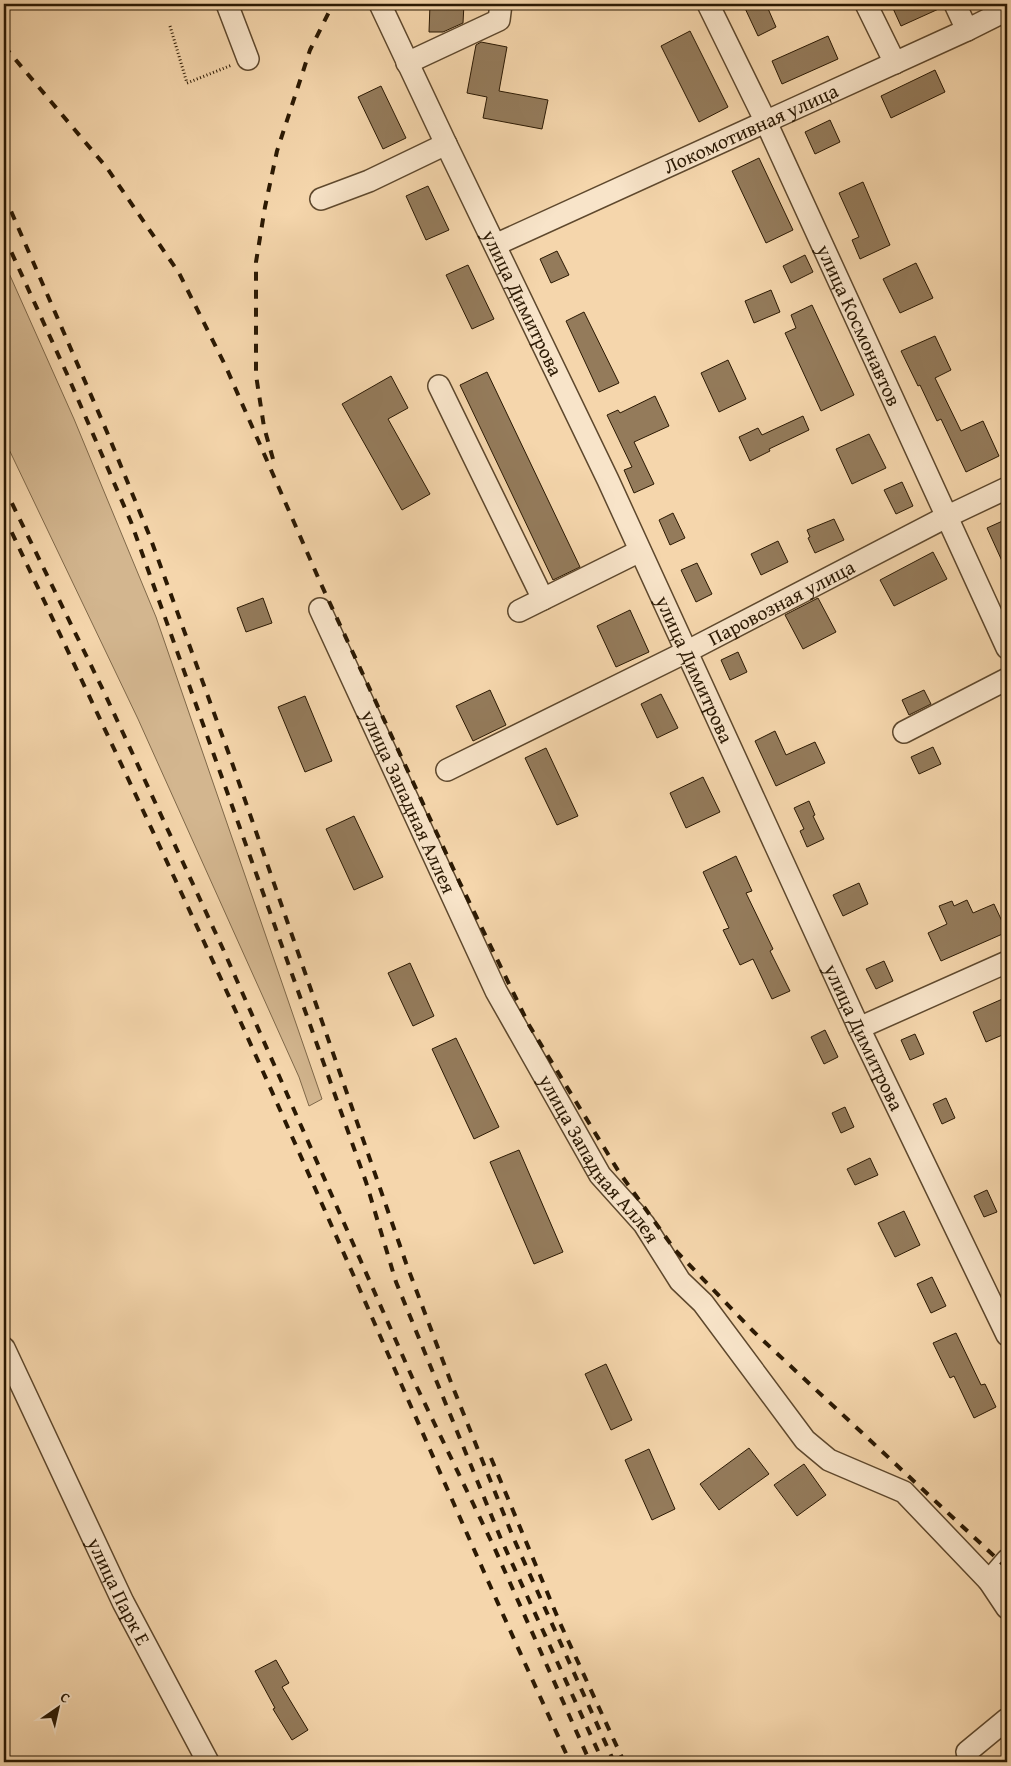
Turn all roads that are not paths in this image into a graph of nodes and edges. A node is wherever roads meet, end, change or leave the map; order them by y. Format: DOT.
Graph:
graph roads {
  1 [pos="227,4"];
  2 [pos="380,4"];
  3 [pos="501,4"];
  4 [pos="708,4"];
  5 [pos="866,4"];
  6 [pos="955,4"];
  7 [pos="1007,10"];
  8 [pos="967,30"];
  9 [pos="248,59"];
  10 [pos="407,63"];
  11 [pos="895,63"];
  12 [pos="766,122"];
  13 [pos="446,144"];
  14 [pos="322,199"];
  15 [pos="495,245"];
  16 [pos="439,386"];
  17 [pos="1007,488"];
  18 [pos="948,516"];
  19 [pos="640,551"];
  20 [pos="543,599"];
  21 [pos="320,609"];
  22 [pos="519,611"];
  23 [pos="1007,648"];
  24 [pos="686,652"];
  25 [pos="1007,679"];
  26 [pos="904,732"];
  27 [pos="446,770"];
  28 [pos="1007,962"];
  29 [pos="859,1028"];
  30 [pos="1007,1335"];
  31 [pos="4,1348"];
  32 [pos="1007,1560"];
  33 [pos="989,1581"];
  34 [pos="1007,1608"];
  35 [pos="1007,1719"];
  36 [pos="967,1752"];
  37 [pos="208,1762"];
  1 -- 9 [label="street"];
  2 -- 10 [label="street, улица Димитрова"];
  3 -- 10 [label="street"];
  4 -- 12 [label="street, улица Космонавтов"];
  5 -- 11 [label="street"];
  6 -- 8 [label="street"];
  7 -- 8 [label="street, Локомотивная улица"];
  8 -- 11 [label="street, Локомотивная улица"];
  10 -- 13 [label="street, улица Димитрова"];
  11 -- 12 [label="street, Локомотивная улица"];
  12 -- 15 [label="street, Локомотивная улица"];
  12 -- 18 [label="street, улица Космонавтов"];
  13 -- 14 [label="street"];
  13 -- 15 [label="street, улица Димитрова"];
  15 -- 19 [label="street, улица Димитрова"];
  16 -- 20 [label="street"];
  17 -- 18 [label="street, Паровозная улица"];
  18 -- 23 [label="street, улица Космонавтов"];
  18 -- 24 [label="street, Паровозная улица"];
  19 -- 20 [label="street"];
  19 -- 24 [label="street, улица Димитрова"];
  20 -- 22 [label="street"];
  21 -- 33 [label="street, улица Западная Аллея"];
  24 -- 27 [label="street, Паровозная улица"];
  24 -- 29 [label="street, улица Димитрова"];
  25 -- 26 [label="street"];
  28 -- 29 [label="street"];
  29 -- 30 [label="street, улица Димитрова"];
  31 -- 37 [label="street, улица Парк Е"];
  32 -- 33 [label="street"];
  33 -- 34 [label="street, улица Западная Аллея"];
  35 -- 36 [label="street"];
}
